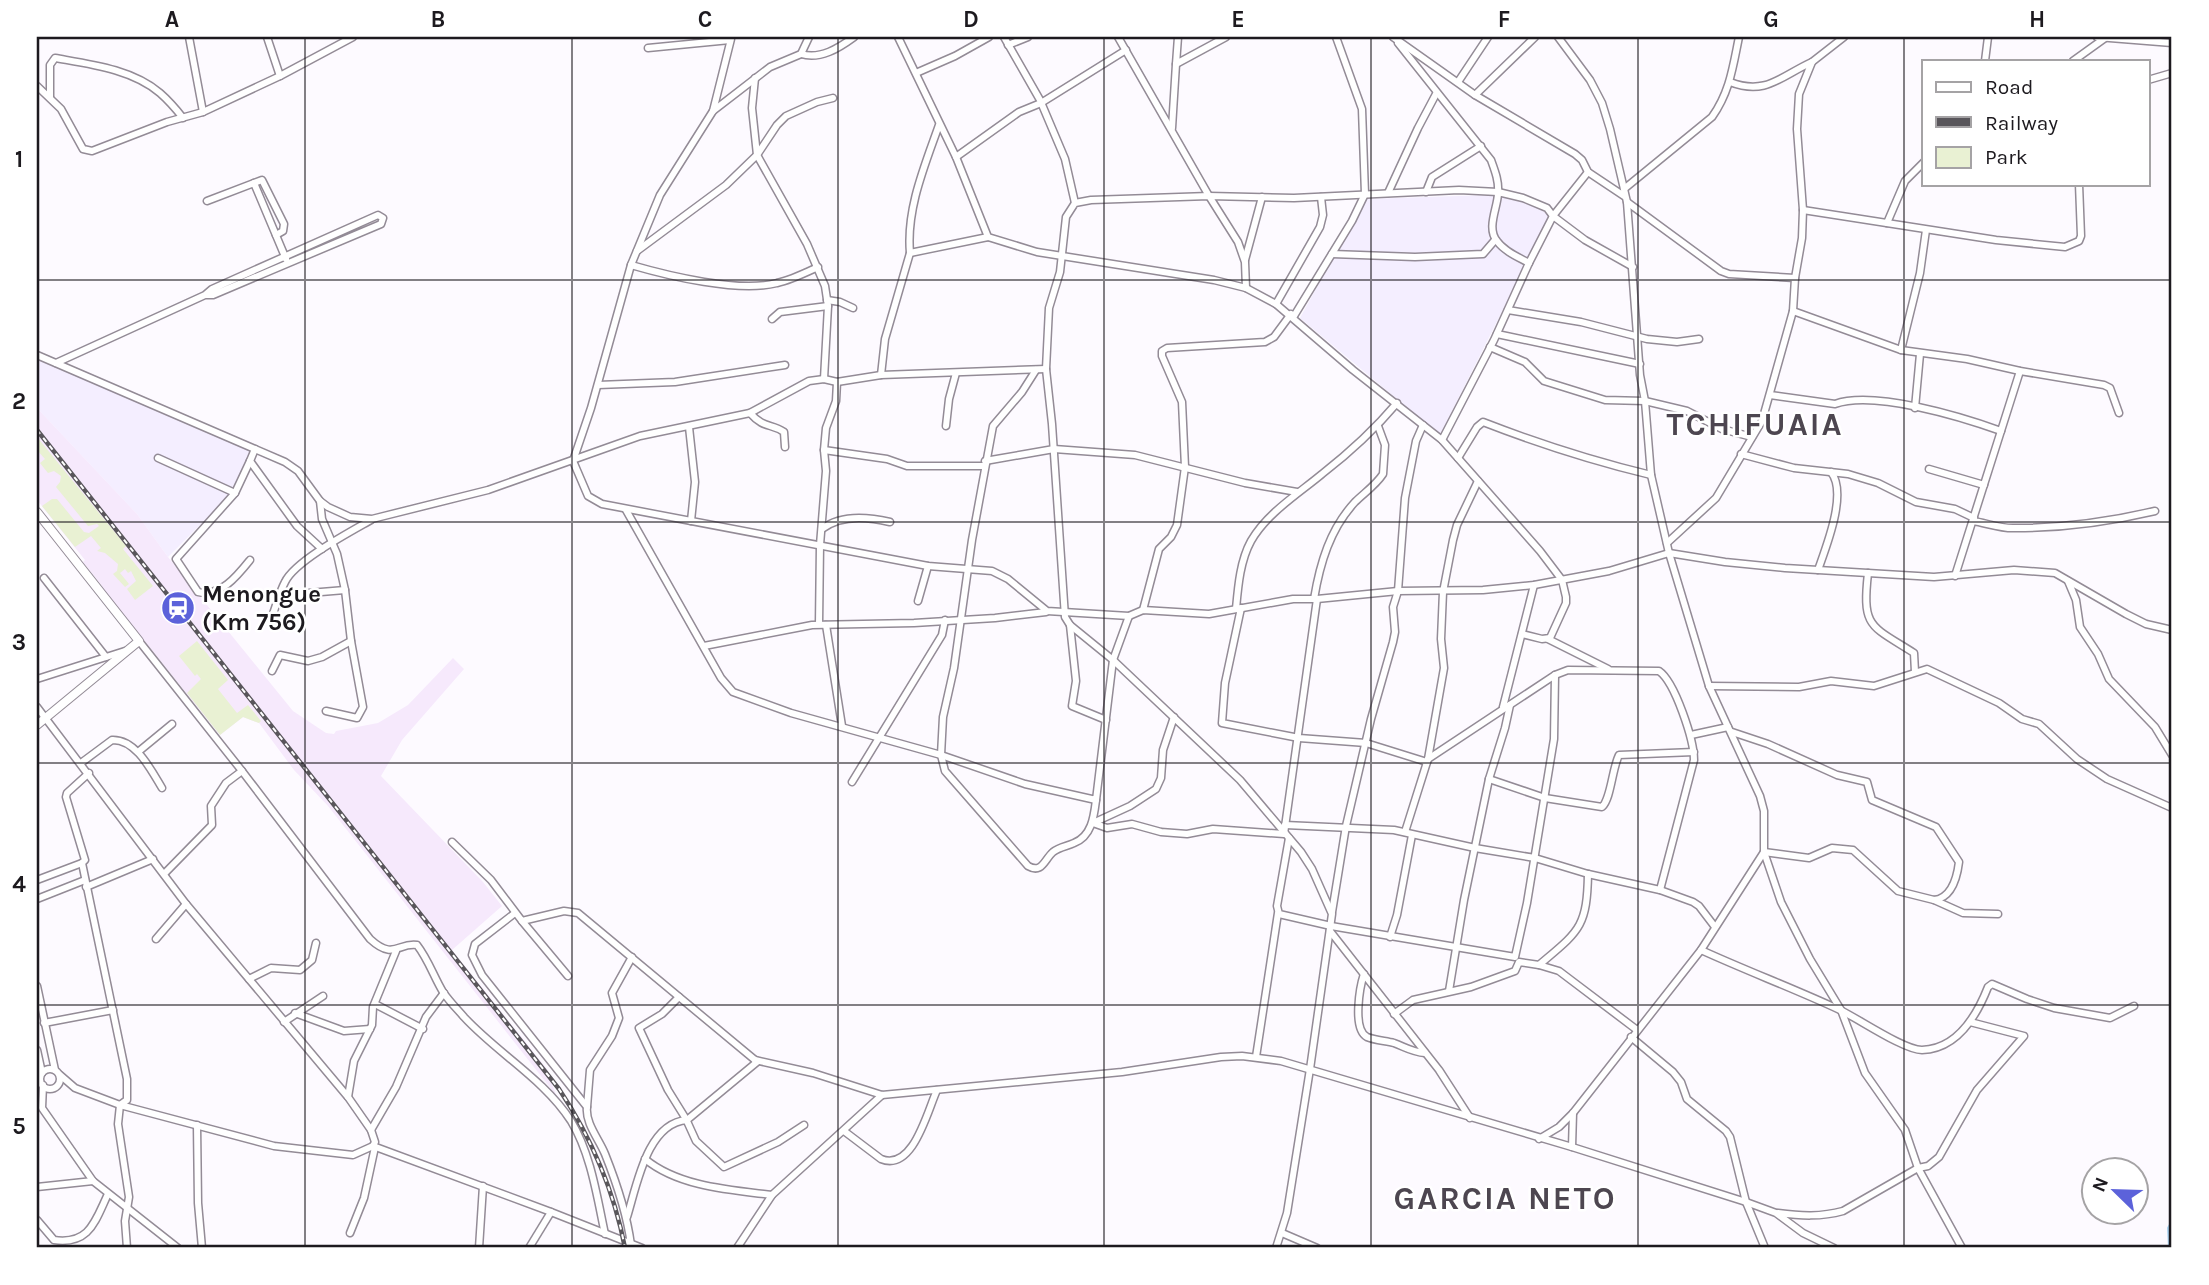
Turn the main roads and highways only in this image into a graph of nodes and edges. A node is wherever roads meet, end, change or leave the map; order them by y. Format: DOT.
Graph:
graph roads {
  1 [pos="37,512"];
  2 [pos="37,725"];
  1 -- 2 [label="main road"];
}
